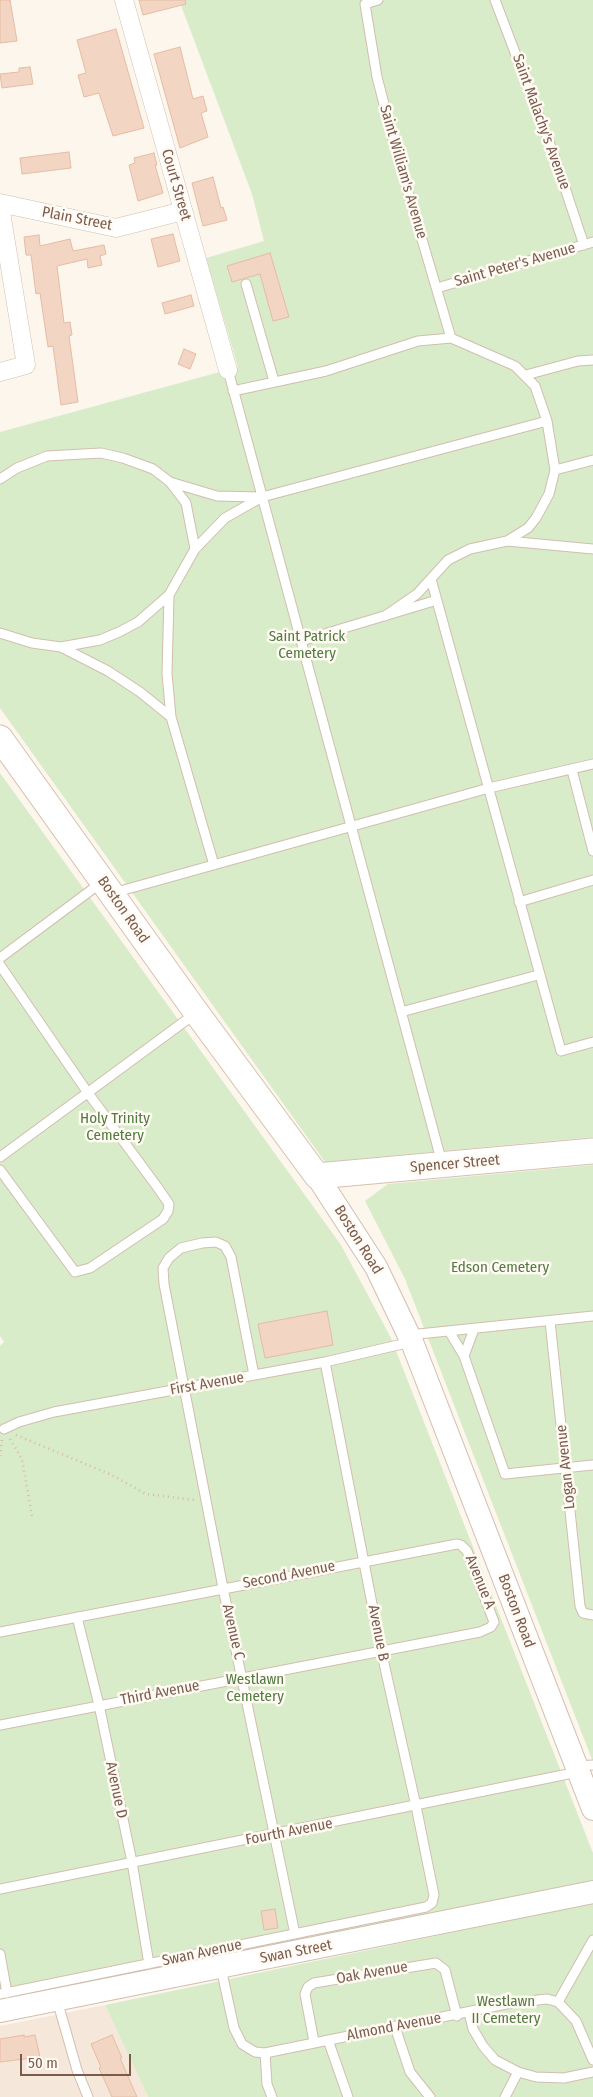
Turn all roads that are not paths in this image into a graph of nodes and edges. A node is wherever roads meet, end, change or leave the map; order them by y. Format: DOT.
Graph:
graph roads {
  1 [pos="124,0"];
  2 [pos="378,0"];
  3 [pos="495,0"];
  4 [pos="0,205"];
  5 [pos="183,210"];
  6 [pos="588,244"];
  7 [pos="246,284"];
  8 [pos="437,288"];
  9 [pos="451,338"];
  10 [pos="593,360"];
  11 [pos="228,370"];
  12 [pos="0,372"];
  13 [pos="526,374"];
  14 [pos="274,382"];
  15 [pos="233,391"];
  16 [pos="547,421"];
  17 [pos="593,460"];
  18 [pos="555,470"];
  19 [pos="0,479"];
  20 [pos="170,482"];
  21 [pos="262,497"];
  22 [pos="507,541"];
  23 [pos="195,549"];
  24 [pos="593,549"];
  25 [pos="431,579"];
  26 [pos="169,595"];
  27 [pos="437,600"];
  28 [pos="384,616"];
  29 [pos="0,633"];
  30 [pos="301,641"];
  31 [pos="60,647"];
  32 [pos="171,717"];
  33 [pos="2,745"];
  34 [pos="593,764"];
  35 [pos="572,770"];
  36 [pos="489,788"];
  37 [pos="351,827"];
  38 [pos="593,851"];
  39 [pos="214,865"];
  40 [pos="593,880"];
  41 [pos="107,887"];
  42 [pos="519,902"];
  43 [pos="0,958"];
  44 [pos="0,965"];
  45 [pos="538,975"];
  46 [pos="196,1012"];
  47 [pos="401,1012"];
  48 [pos="593,1042"];
  49 [pos="88,1093"];
  50 [pos="593,1151"];
  51 [pos="0,1157"];
  52 [pos="442,1165"];
  53 [pos="0,1170"];
  54 [pos="317,1176"];
  55 [pos="593,1316"];
  56 [pos="550,1321"];
  57 [pos="474,1328"];
  58 [pos="449,1331"];
  59 [pos="410,1338"];
  60 [pos="464,1356"];
  61 [pos="325,1362"];
  62 [pos="254,1376"];
  63 [pos="185,1388"];
  64 [pos="4,1429"];
  65 [pos="593,1465"];
  66 [pos="566,1467"];
  67 [pos="461,1545"];
  68 [pos="364,1560"];
  69 [pos="222,1588"];
  70 [pos="593,1614"];
  71 [pos="77,1617"];
  72 [pos="494,1622"];
  73 [pos="0,1632"];
  74 [pos="382,1650"];
  75 [pos="243,1678"];
  76 [pos="99,1705"];
  77 [pos="0,1725"];
  78 [pos="583,1768"];
  79 [pos="416,1806"];
  80 [pos="593,1808"];
  81 [pos="275,1835"];
  82 [pos="132,1862"];
  83 [pos="0,1889"];
  84 [pos="593,1892"];
  85 [pos="432,1903"];
  86 [pos="295,1934"];
  87 [pos="593,1940"];
  88 [pos="0,1954"];
  89 [pos="149,1964"];
  90 [pos="221,1967"];
  91 [pos="2,1999"];
  92 [pos="57,2000"];
  93 [pos="558,2002"];
  94 [pos="469,2013"];
  95 [pos="457,2016"];
  96 [pos="395,2027"];
  97 [pos="328,2040"];
  98 [pos="314,2042"];
  99 [pos="265,2053"];
  100 [pos="593,2060"];
  101 [pos="518,2072"];
  102 [pos="593,2072"];
  103 [pos="88,2097"];
  104 [pos="272,2097"];
  105 [pos="348,2097"];
  106 [pos="430,2097"];
  107 [pos="505,2097"];
  1 -- 5 [label="street, Court Street"];
  2 -- 8 [label="lane, Saint William's Avenue"];
  3 -- 6 [label="lane, Saint Malachy's Avenue"];
  4 -- 5 [label="street, Plain Street"];
  4 -- 12 [label="street"];
  5 -- 11 [label="street, Court Street"];
  6 -- 8 [label="lane, Saint Peter's Avenue"];
  7 -- 14 [label="lane"];
  8 -- 9 [label="lane, Saint William's Avenue"];
  9 -- 13 [label="lane"];
  9 -- 14 [label="lane"];
  10 -- 13 [label="lane"];
  11 -- 15 [label="lane"];
  13 -- 16 [label="lane"];
  14 -- 15 [label="lane"];
  15 -- 21 [label="lane"];
  16 -- 18 [label="lane"];
  16 -- 21 [label="lane"];
  17 -- 18 [label="lane"];
  18 -- 22 [label="lane"];
  19 -- 20 [label="lane"];
  20 -- 21 [label="lane"];
  20 -- 23 [label="lane"];
  21 -- 23 [label="lane"];
  21 -- 30 [label="lane"];
  22 -- 24 [label="lane"];
  22 -- 25 [label="lane"];
  23 -- 26 [label="lane"];
  25 -- 27 [label="lane"];
  25 -- 28 [label="lane"];
  26 -- 31 [label="lane"];
  26 -- 32 [label="lane"];
  27 -- 28 [label="lane"];
  27 -- 36 [label="lane"];
  28 -- 30 [label="lane"];
  29 -- 31 [label="lane"];
  30 -- 37 [label="lane"];
  31 -- 32 [label="lane"];
  32 -- 39 [label="lane"];
  33 -- 41 [label="main road, Boston Road"];
  34 -- 35 [label="lane"];
  35 -- 36 [label="lane"];
  35 -- 38 [label="lane"];
  36 -- 37 [label="lane"];
  36 -- 42 [label="lane"];
  37 -- 39 [label="lane"];
  37 -- 47 [label="lane"];
  39 -- 41 [label="lane"];
  40 -- 42 [label="lane"];
  41 -- 43 [label="lane"];
  41 -- 46 [label="main road, Boston Road"];
  42 -- 45 [label="lane"];
  44 -- 49 [label="lane"];
  45 -- 47 [label="lane"];
  45 -- 48 [label="lane"];
  46 -- 49 [label="lane"];
  46 -- 54 [label="main road, Boston Road"];
  47 -- 52 [label="lane"];
  49 -- 51 [label="lane"];
  49 -- 53 [label="lane"];
  50 -- 52 [label="main road, Spencer Street"];
  52 -- 54 [label="main road, Spencer Street"];
  54 -- 59 [label="street, Boston Road"];
  55 -- 56 [label="lane, First Avenue"];
  56 -- 57 [label="lane, First Avenue"];
  56 -- 66 [label="lane, Logan Avenue"];
  57 -- 58 [label="lane, First Avenue"];
  57 -- 60 [label="lane"];
  58 -- 59 [label="lane, First Avenue"];
  58 -- 60 [label="lane"];
  59 -- 61 [label="lane, First Avenue"];
  59 -- 78 [label="street, Boston Road"];
  60 -- 66 [label="lane"];
  61 -- 62 [label="lane, First Avenue"];
  61 -- 68 [label="lane, Avenue B"];
  62 -- 63 [label="lane, First Avenue"];
  62 -- 63 [label="lane, Avenue C"];
  63 -- 64 [label="lane, First Avenue"];
  63 -- 69 [label="lane, Avenue C"];
  65 -- 66 [label="lane"];
  66 -- 70 [label="lane, Logan Avenue"];
  67 -- 68 [label="lane, Second Avenue"];
  67 -- 72 [label="lane, Avenue A"];
  68 -- 69 [label="lane, Second Avenue"];
  68 -- 74 [label="lane, Avenue B"];
  69 -- 71 [label="lane, Second Avenue"];
  69 -- 75 [label="lane, Avenue C"];
  71 -- 73 [label="lane, Second Avenue"];
  71 -- 76 [label="lane, Avenue D"];
  72 -- 74 [label="lane, Third Avenue"];
  74 -- 75 [label="lane, Third Avenue"];
  74 -- 79 [label="lane, Avenue B"];
  75 -- 76 [label="lane, Third Avenue"];
  75 -- 81 [label="lane, Avenue C"];
  76 -- 77 [label="lane, Third Avenue"];
  76 -- 82 [label="lane, Avenue D"];
  78 -- 79 [label="lane, Fourth Avenue"];
  78 -- 80 [label="street, Boston Road"];
  79 -- 81 [label="lane, Fourth Avenue"];
  79 -- 85 [label="lane, Avenue B"];
  81 -- 82 [label="lane, Fourth Avenue"];
  81 -- 86 [label="lane, Avenue C"];
  82 -- 83 [label="lane, Fourth Avenue"];
  82 -- 89 [label="lane, Avenue D"];
  84 -- 90 [label="street, Swan Street"];
  85 -- 86 [label="lane, Swan Avenue"];
  86 -- 89 [label="lane, Swan Avenue"];
  87 -- 93 [label="lane"];
  88 -- 91 [label="lane"];
  89 -- 91 [label="lane, Swan Avenue"];
  90 -- 92 [label="street, Swan Street"];
  90 -- 99 [label="lane"];
  91 -- 92 [label="street, Swan Street"];
  92 -- 103 [label="lane"];
  93 -- 94 [label="lane, Almond Avenue"];
  93 -- 100 [label="lane"];
  94 -- 95 [label="lane, Almond Avenue"];
  94 -- 101 [label="lane"];
  95 -- 96 [label="lane, Almond Avenue"];
  95 -- 98 [label="lane, Oak Avenue"];
  96 -- 97 [label="lane, Almond Avenue"];
  96 -- 106 [label="lane"];
  97 -- 98 [label="lane, Almond Avenue"];
  97 -- 105 [label="lane"];
  98 -- 99 [label="lane, Almond Avenue"];
  99 -- 104 [label="lane"];
  101 -- 102 [label="lane"];
  101 -- 107 [label="lane"];
}
